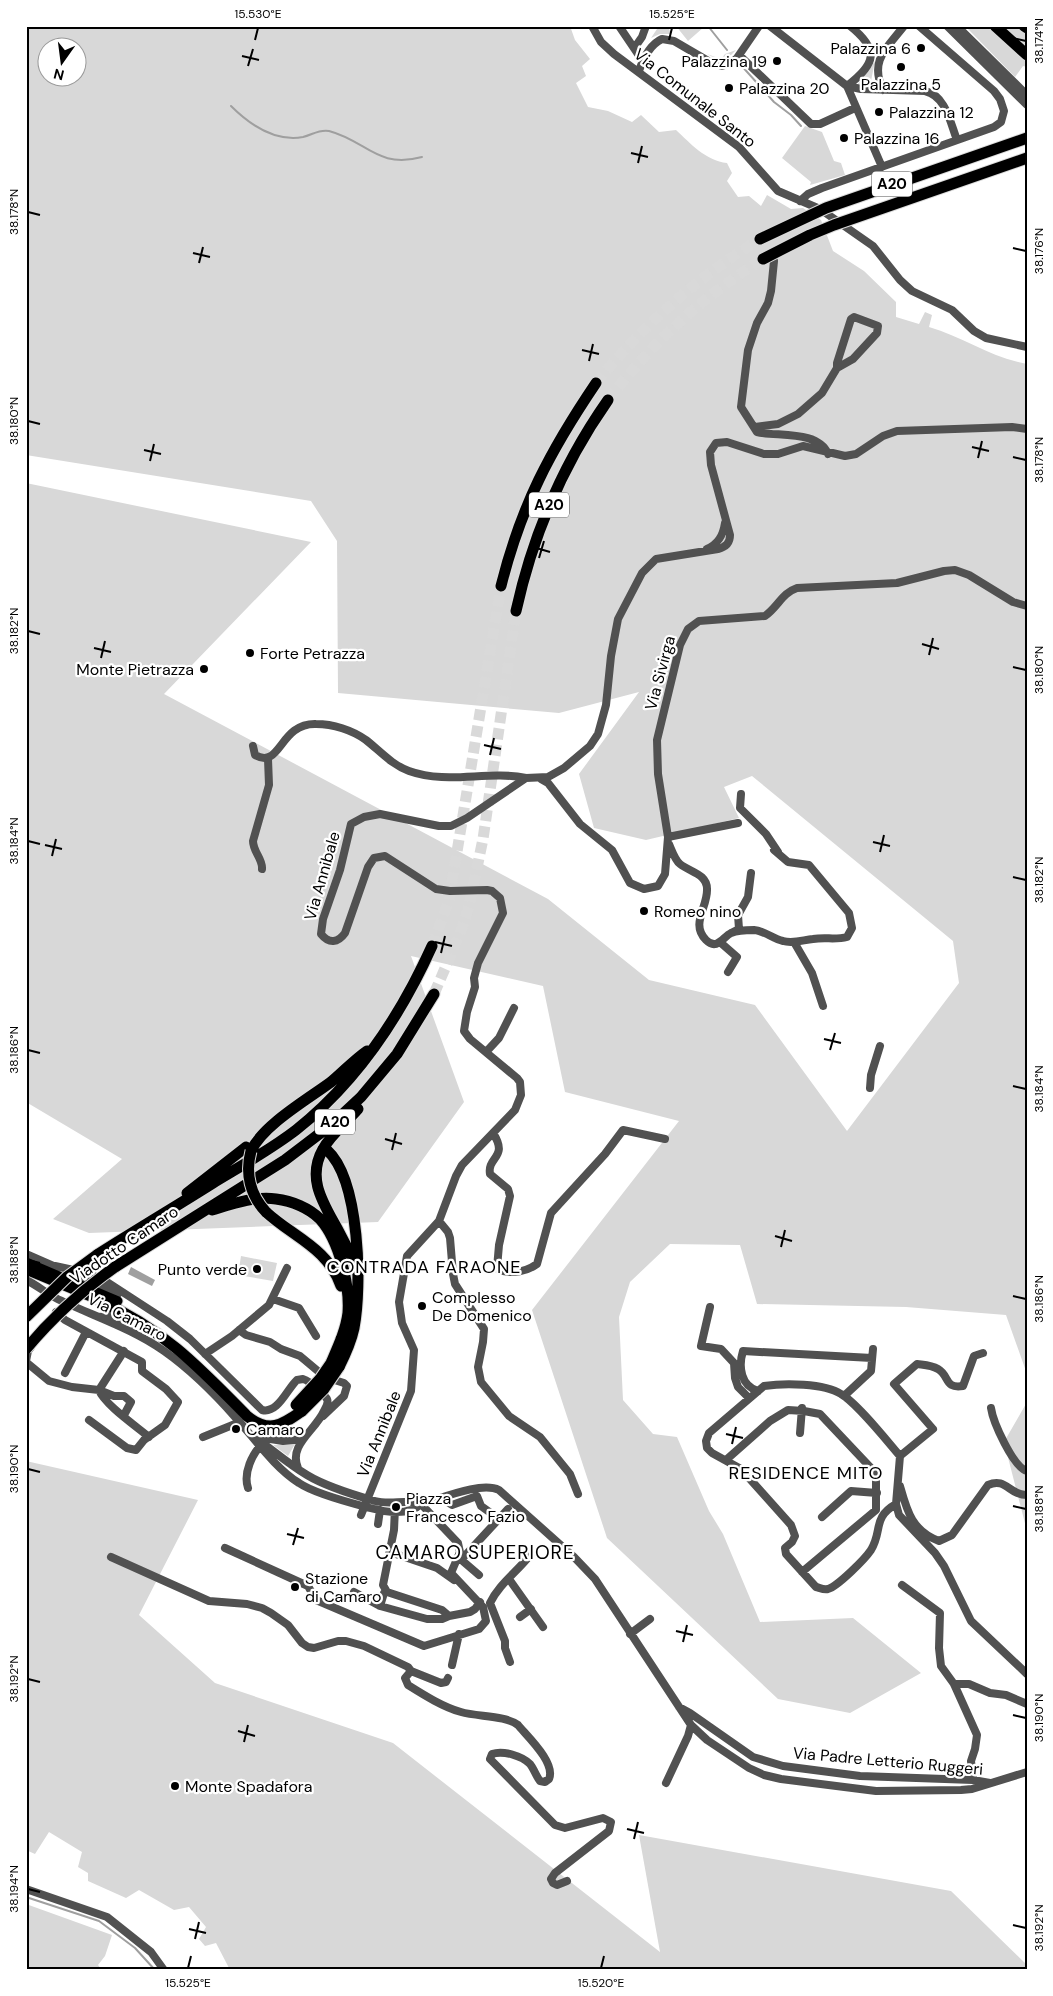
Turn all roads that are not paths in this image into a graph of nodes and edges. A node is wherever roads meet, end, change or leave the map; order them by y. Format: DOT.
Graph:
graph roads {
  1 [pos="592,26"];
  2 [pos="619,26"];
  3 [pos="646,26"];
  4 [pos="759,26"];
  5 [pos="770,26"];
  6 [pos="850,26"];
  7 [pos="904,26"];
  8 [pos="919,26"];
  9 [pos="947,26"];
  10 [pos="957,26"];
  11 [pos="994,26"];
  12 [pos="635,47"];
  13 [pos="739,55"];
  14 [pos="1027,55"];
  15 [pos="642,60"];
  16 [pos="639,71"];
  17 [pos="847,86"];
  18 [pos="883,90"];
  19 [pos="1027,95"];
  20 [pos="1027,105"];
  21 [pos="855,108"];
  22 [pos="1027,138"];
  23 [pos="957,140"];
  24 [pos="1027,158"];
  25 [pos="882,167"];
  26 [pos="800,201"];
  27 [pos="760,239"];
  28 [pos="768,260"];
  29 [pos="1027,347"];
  30 [pos="837,368"];
  31 [pos="596,383"];
  32 [pos="605,403"];
  33 [pos="755,427"];
  34 [pos="1027,429"];
  35 [pos="828,454"];
  36 [pos="501,586"];
  37 [pos="1027,606"];
  38 [pos="516,611"];
  39 [pos="253,746"];
  40 [pos="268,758"];
  41 [pos="526,778"];
  42 [pos="541,779"];
  43 [pos="741,794"];
  44 [pos="738,824"];
  45 [pos="668,840"];
  46 [pos="774,850"];
  47 [pos="782,858"];
  48 [pos="262,869"];
  49 [pos="750,873"];
  50 [pos="733,932"];
  51 [pos="794,942"];
  52 [pos="721,943"];
  53 [pos="432,946"];
  54 [pos="728,972"];
  55 [pos="822,1006"];
  56 [pos="514,1008"];
  57 [pos="379,1043"];
  58 [pos="880,1046"];
  59 [pos="486,1052"];
  60 [pos="870,1088"];
  61 [pos="493,1133"];
  62 [pos="665,1139"];
  63 [pos="248,1149"];
  64 [pos="327,1150"];
  65 [pos="189,1195"];
  66 [pos="201,1213"];
  67 [pos="439,1221"];
  68 [pos="26,1254"];
  69 [pos="26,1262"];
  70 [pos="287,1268"];
  71 [pos="357,1268"];
  72 [pos="26,1270"];
  73 [pos="26,1280"];
  74 [pos="273,1299"];
  75 [pos="114,1303"];
  76 [pos="710,1307"];
  77 [pos="87,1312"];
  78 [pos="26,1317"];
  79 [pos="102,1318"];
  80 [pos="239,1330"];
  81 [pos="86,1332"];
  82 [pos="316,1336"];
  83 [pos="147,1341"];
  84 [pos="340,1342"];
  85 [pos="26,1349"];
  86 [pos="873,1349"];
  87 [pos="124,1351"];
  88 [pos="984,1352"];
  89 [pos="205,1354"];
  90 [pos="872,1358"];
  91 [pos="26,1361"];
  92 [pos="335,1365"];
  93 [pos="65,1373"];
  94 [pos="99,1390"];
  95 [pos="758,1390"];
  96 [pos="844,1396"];
  97 [pos="749,1398"];
  98 [pos="990,1408"];
  99 [pos="802,1410"];
  100 [pos="124,1415"];
  101 [pos="321,1418"];
  102 [pos="89,1420"];
  103 [pos="240,1422"];
  104 [pos="800,1433"];
  105 [pos="149,1437"];
  106 [pos="204,1437"];
  107 [pos="303,1439"];
  108 [pos="263,1443"];
  109 [pos="900,1456"];
  110 [pos="726,1460"];
  111 [pos="292,1464"];
  112 [pos="299,1470"];
  113 [pos="1027,1471"];
  114 [pos="285,1472"];
  115 [pos="898,1482"];
  116 [pos="248,1488"];
  117 [pos="877,1493"];
  118 [pos="578,1494"];
  119 [pos="367,1495"];
  120 [pos="1027,1495"];
  121 [pos="441,1498"];
  122 [pos="396,1503"];
  123 [pos="424,1503"];
  124 [pos="896,1504"];
  125 [pos="363,1506"];
  126 [pos="508,1509"];
  127 [pos="380,1510"];
  128 [pos="395,1512"];
  129 [pos="361,1515"];
  130 [pos="822,1517"];
  131 [pos="499,1519"];
  132 [pos="378,1524"];
  133 [pos="225,1548"];
  134 [pos="390,1552"];
  135 [pos="531,1554"];
  136 [pos="111,1557"];
  137 [pos="460,1558"];
  138 [pos="802,1572"];
  139 [pos="479,1575"];
  140 [pos="509,1579"];
  141 [pos="458,1581"];
  142 [pos="902,1585"];
  143 [pos="354,1592"];
  144 [pos="387,1592"];
  145 [pos="405,1598"];
  146 [pos="480,1602"];
  147 [pos="490,1603"];
  148 [pos="425,1605"];
  149 [pos="380,1606"];
  150 [pos="531,1609"];
  151 [pos="401,1612"];
  152 [pos="448,1616"];
  153 [pos="486,1616"];
  154 [pos="520,1617"];
  155 [pos="421,1618"];
  156 [pos="650,1619"];
  157 [pos="543,1627"];
  158 [pos="460,1634"];
  159 [pos="630,1634"];
  160 [pos="510,1662"];
  161 [pos="452,1665"];
  162 [pos="411,1671"];
  163 [pos="1027,1674"];
  164 [pos="448,1678"];
  165 [pos="954,1684"];
  166 [pos="1027,1704"];
  167 [pos="679,1707"];
  168 [pos="691,1726"];
  169 [pos="803,1769"];
  170 [pos="1027,1772"];
  171 [pos="901,1777"];
  172 [pos="973,1780"];
  173 [pos="801,1782"];
  174 [pos="666,1783"];
  175 [pos="991,1783"];
  176 [pos="901,1791"];
  177 [pos="567,1882"];
  178 [pos="26,1889"];
  179 [pos="164,1970"];
  1 -- 16 [label="street, Via Comunale Santo"];
  2 -- 12 [label="street"];
  3 -- 12 [label="street"];
  4 -- 13 [label="street"];
  5 -- 17 [label="street"];
  6 -- 17 [label="street"];
  7 -- 18 [label="street"];
  8 -- 23 [label="street"];
  9 -- 20 [label="street"];
  10 -- 19 [label="street"];
  11 -- 14 [label="highway"];
  12 -- 15 [label="street"];
  13 -- 15 [label="street"];
  13 -- 21 [label="street"];
  15 -- 16 [label="street"];
  16 -- 26 [label="street, Via Comunale Santo"];
  17 -- 18 [label="street"];
  17 -- 21 [label="street"];
  18 -- 23 [label="street"];
  21 -- 25 [label="street"];
  22 -- 27 [label="highway, A20, bridge"];
  23 -- 25 [label="street"];
  24 -- 28 [label="highway, A20, bridge"];
  25 -- 26 [label="street"];
  26 -- 29 [label="street, Via Comunale Santo"];
  28 -- 33 [label="street"];
  30 -- 30 [label="street"];
  30 -- 33 [label="street"];
  31 -- 36 [label="highway, A20"];
  32 -- 38 [label="highway, A20"];
  33 -- 35 [label="street"];
  34 -- 35 [label="street"];
  35 -- 42 [label="street"];
  37 -- 45 [label="street, Via Sivirga"];
  39 -- 40 [label="street"];
  40 -- 41 [label="street"];
  40 -- 48 [label="street"];
  41 -- 42 [label="street"];
  41 -- 59 [label="street, Via Annibale"];
  42 -- 45 [label="street, Via Sivirga"];
  43 -- 47 [label="street"];
  44 -- 45 [label="street"];
  45 -- 52 [label="street"];
  46 -- 47 [label="street"];
  47 -- 51 [label="street"];
  49 -- 50 [label="street"];
  50 -- 51 [label="street"];
  50 -- 52 [label="street"];
  51 -- 55 [label="street"];
  52 -- 54 [label="street"];
  53 -- 57 [label="highway, A20"];
  56 -- 59 [label="street"];
  57 -- 63 [label="highway"];
  57 -- 65 [label="highway, A20"];
  58 -- 60 [label="street"];
  59 -- 61 [label="street, Via Annibale"];
  61 -- 62 [label="street"];
  61 -- 67 [label="street, Via Annibale"];
  63 -- 65 [label="highway"];
  63 -- 84 [label="highway, bridge"];
  64 -- 71 [label="highway"];
  65 -- 78 [label="highway, Viadotto Camaro / A20, bridge"];
  66 -- 71 [label="highway, A20"];
  66 -- 84 [label="highway"];
  66 -- 85 [label="highway, Viadotto Camaro / A20, bridge"];
  67 -- 118 [label="street"];
  67 -- 119 [label="street, Via Annibale"];
  68 -- 75 [label="street"];
  69 -- 75 [label="main road"];
  70 -- 74 [label="street"];
  71 -- 92 [label="highway"];
  72 -- 75 [label="main road"];
  73 -- 77 [label="street, Via Camaro"];
  74 -- 80 [label="street"];
  74 -- 82 [label="street"];
  75 -- 77 [label="street"];
  75 -- 79 [label="street"];
  75 -- 79 [label="street"];
  75 -- 83 [label="street"];
  75 -- 89 [label="street"];
  75 -- 92 [label="highway, bridge"];
  76 -- 97 [label="street"];
  77 -- 79 [label="street, Via Camaro"];
  79 -- 83 [label="street, Via Camaro"];
  80 -- 89 [label="street"];
  80 -- 101 [label="street"];
  81 -- 87 [label="street"];
  81 -- 91 [label="street"];
  81 -- 93 [label="street"];
  83 -- 103 [label="street, Via Camaro"];
  84 -- 92 [label="highway"];
  86 -- 90 [label="street"];
  87 -- 94 [label="street"];
  87 -- 105 [label="street"];
  88 -- 109 [label="street"];
  89 -- 101 [label="street"];
  90 -- 95 [label="street"];
  90 -- 96 [label="street"];
  91 -- 94 [label="street"];
  94 -- 100 [label="street"];
  94 -- 100 [label="street"];
  95 -- 96 [label="street"];
  95 -- 97 [label="street"];
  96 -- 109 [label="street"];
  97 -- 110 [label="street"];
  98 -- 113 [label="street"];
  99 -- 104 [label="street"];
  99 -- 110 [label="street"];
  99 -- 117 [label="street"];
  100 -- 105 [label="street"];
  101 -- 107 [label="street"];
  102 -- 105 [label="street"];
  103 -- 106 [label="street"];
  103 -- 108 [label="street, Via Camaro"];
  107 -- 108 [label="street"];
  107 -- 112 [label="street"];
  108 -- 111 [label="street"];
  108 -- 114 [label="street"];
  108 -- 116 [label="street"];
  109 -- 115 [label="street"];
  110 -- 138 [label="street"];
  111 -- 112 [label="street"];
  111 -- 114 [label="street"];
  112 -- 119 [label="street"];
  114 -- 125 [label="street"];
  115 -- 120 [label="street"];
  115 -- 124 [label="street"];
  117 -- 130 [label="street"];
  117 -- 138 [label="street"];
  119 -- 122 [label="street"];
  119 -- 125 [label="street, Via Annibale"];
  121 -- 123 [label="street, Via Padre Letterio Ruggeri"];
  121 -- 131 [label="street"];
  121 -- 159 [label="street, Via Padre Letterio Ruggeri"];
  122 -- 123 [label="street"];
  122 -- 128 [label="street"];
  123 -- 128 [label="street, Via Padre Letterio Ruggeri"];
  123 -- 137 [label="street"];
  124 -- 138 [label="street"];
  124 -- 163 [label="street"];
  125 -- 127 [label="street"];
  125 -- 129 [label="street, Via Annibale"];
  126 -- 131 [label="street"];
  127 -- 128 [label="street"];
  127 -- 132 [label="street"];
  128 -- 134 [label="street"];
  131 -- 137 [label="street"];
  133 -- 158 [label="street"];
  134 -- 141 [label="street"];
  134 -- 144 [label="street"];
  135 -- 140 [label="street"];
  136 -- 162 [label="street"];
  137 -- 139 [label="street"];
  137 -- 141 [label="street"];
  140 -- 147 [label="street"];
  140 -- 150 [label="street"];
  141 -- 146 [label="street"];
  142 -- 165 [label="street"];
  143 -- 149 [label="street"];
  144 -- 145 [label="street"];
  144 -- 149 [label="street"];
  145 -- 148 [label="street"];
  145 -- 151 [label="street"];
  146 -- 152 [label="street"];
  146 -- 153 [label="street"];
  147 -- 153 [label="street"];
  147 -- 160 [label="street"];
  148 -- 152 [label="street"];
  148 -- 155 [label="street"];
  149 -- 151 [label="street"];
  150 -- 154 [label="street"];
  150 -- 157 [label="street"];
  151 -- 155 [label="street"];
  152 -- 155 [label="street"];
  153 -- 158 [label="street"];
  156 -- 159 [label="street"];
  158 -- 161 [label="street"];
  159 -- 167 [label="street, Via Padre Letterio Ruggeri"];
  162 -- 164 [label="street"];
  162 -- 177 [label="street"];
  165 -- 166 [label="street"];
  165 -- 172 [label="street"];
  167 -- 168 [label="street, Via Padre Letterio Ruggeri"];
  167 -- 169 [label="street, Via Padre Letterio Ruggeri"];
  168 -- 173 [label="street, Via Padre Letterio Ruggeri"];
  168 -- 174 [label="street"];
  169 -- 171 [label="street, Via Padre Letterio Ruggeri"];
  169 -- 173 [label="street"];
  170 -- 175 [label="street, Via Padre Letterio Ruggeri"];
  171 -- 172 [label="street, Via Padre Letterio Ruggeri"];
  171 -- 176 [label="street"];
  172 -- 175 [label="street, Via Padre Letterio Ruggeri"];
  173 -- 176 [label="street, Via Padre Letterio Ruggeri"];
  175 -- 176 [label="street, Via Padre Letterio Ruggeri"];
  178 -- 179 [label="street"];
}
